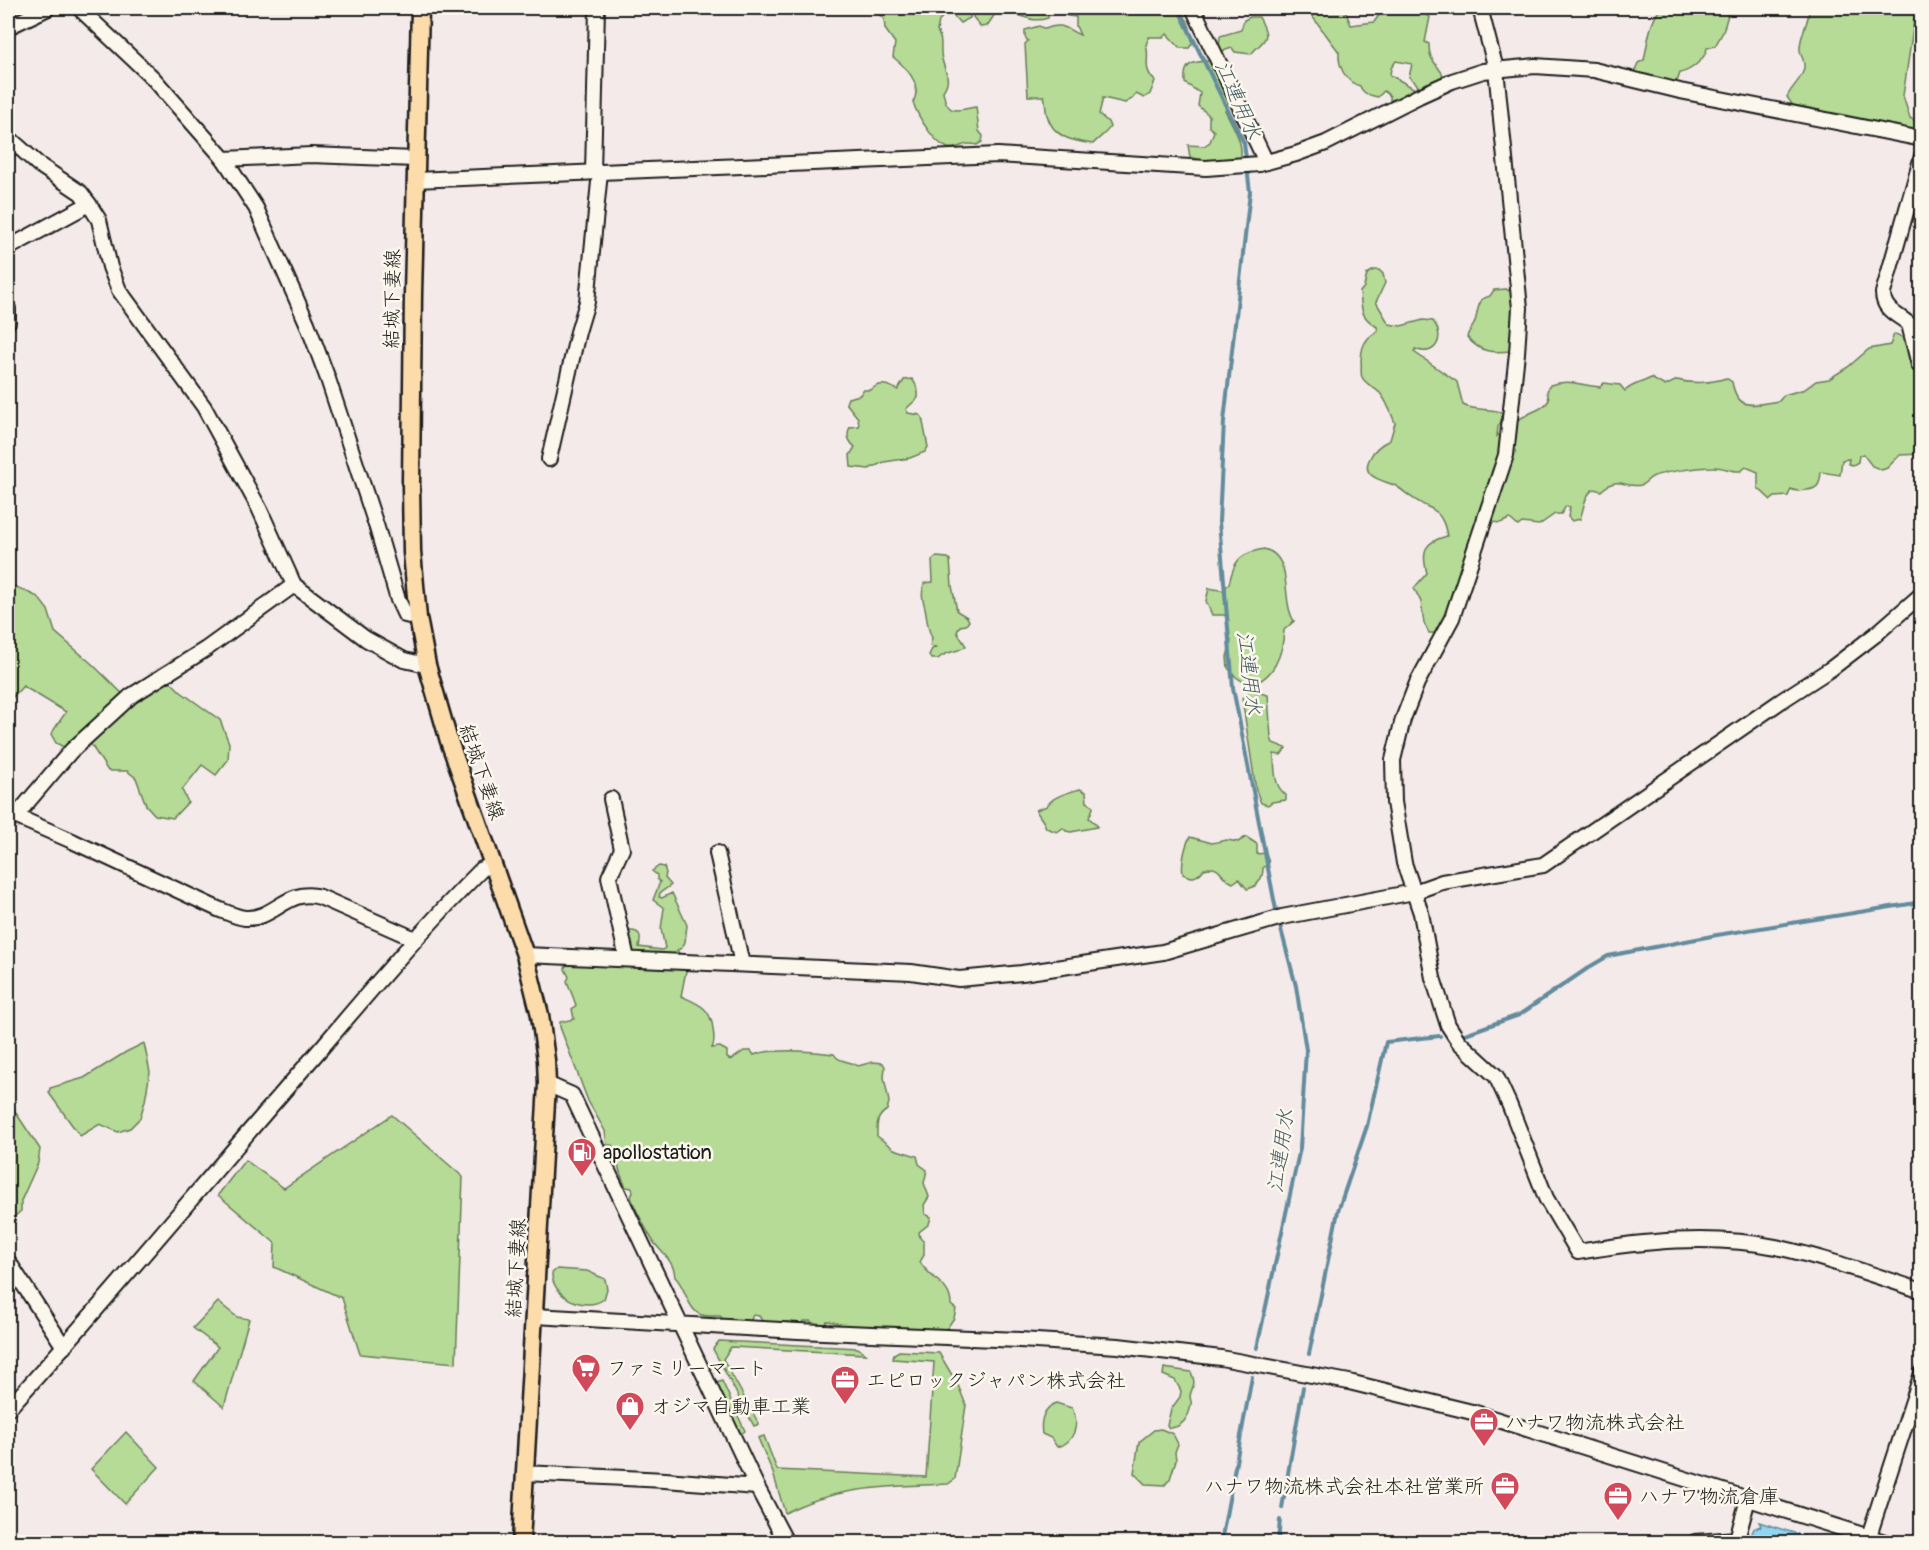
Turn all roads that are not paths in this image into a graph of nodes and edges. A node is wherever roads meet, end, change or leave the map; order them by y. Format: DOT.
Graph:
graph roads {
  1 [pos="48,8"];
  2 [pos="79,8"];
  3 [pos="420,8"];
  4 [pos="597,8"];
  5 [pos="1193,8"];
  6 [pos="1480,8"];
  7 [pos="8,27"];
  8 [pos="1496,69"];
  9 [pos="8,137"];
  10 [pos="1922,139"];
  11 [pos="1922,156"];
  12 [pos="224,159"];
  13 [pos="416,159"];
  14 [pos="1263,163"];
  15 [pos="596,172"];
  16 [pos="415,180"];
  17 [pos="89,204"];
  18 [pos="8,248"];
  19 [pos="8,309"];
  20 [pos="8,322"];
  21 [pos="1919,364"];
  22 [pos="549,459"];
  23 [pos="294,585"];
  24 [pos="1922,594"];
  25 [pos="418,618"];
  26 [pos="427,665"];
  27 [pos="611,799"];
  28 [pos="11,815"];
  29 [pos="717,853"];
  30 [pos="492,865"];
  31 [pos="1414,892"];
  32 [pos="415,939"];
  33 [pos="525,955"];
  34 [pos="627,959"];
  35 [pos="742,964"];
  36 [pos="547,1084"];
  37 [pos="8,1261"];
  38 [pos="1922,1291"];
  39 [pos="535,1316"];
  40 [pos="681,1324"];
  41 [pos="64,1347"];
  42 [pos="1922,1373"];
  43 [pos="8,1409"];
  44 [pos="525,1473"];
  45 [pos="757,1487"];
  46 [pos="1748,1499"];
  47 [pos="1868,1540"];
  48 [pos="521,1542"];
  49 [pos="786,1542"];
  50 [pos="1695,1542"];
  51 [pos="1885,1542"];
  1 -- 7 [label="street"];
  2 -- 12 [label="street"];
  3 -- 13 [label="main road, 結城下妻線"];
  4 -- 15 [label="street"];
  5 -- 14 [label="street"];
  6 -- 8 [label="street"];
  8 -- 10 [label="street"];
  8 -- 14 [label="street"];
  8 -- 31 [label="street"];
  9 -- 17 [label="street"];
  11 -- 21 [label="street"];
  12 -- 13 [label="street"];
  12 -- 25 [label="street"];
  13 -- 16 [label="main road, 結城下妻線"];
  14 -- 15 [label="street"];
  15 -- 16 [label="street"];
  15 -- 22 [label="street"];
  16 -- 25 [label="main road, 結城下妻線"];
  17 -- 18 [label="street"];
  17 -- 23 [label="street"];
  19 -- 20 [label="street"];
  23 -- 26 [label="street"];
  23 -- 28 [label="street"];
  24 -- 31 [label="street"];
  25 -- 26 [label="main road, 結城下妻線"];
  26 -- 30 [label="main road, 結城下妻線"];
  27 -- 34 [label="street"];
  28 -- 32 [label="street"];
  29 -- 35 [label="street"];
  30 -- 32 [label="street"];
  30 -- 33 [label="main road, 結城下妻線"];
  31 -- 35 [label="street"];
  31 -- 38 [label="street"];
  32 -- 41 [label="street"];
  33 -- 34 [label="street"];
  33 -- 36 [label="main road, 結城下妻線"];
  34 -- 35 [label="street"];
  36 -- 39 [label="main road, 結城下妻線"];
  36 -- 40 [label="street"];
  37 -- 41 [label="street"];
  39 -- 40 [label="street"];
  39 -- 44 [label="main road, 結城下妻線"];
  40 -- 45 [label="street"];
  40 -- 46 [label="street"];
  41 -- 43 [label="street"];
  42 -- 47 [label="street"];
  44 -- 45 [label="street"];
  44 -- 48 [label="main road, 結城下妻線"];
  45 -- 49 [label="street"];
  46 -- 47 [label="street"];
  46 -- 50 [label="street"];
  47 -- 51 [label="street"];
}
